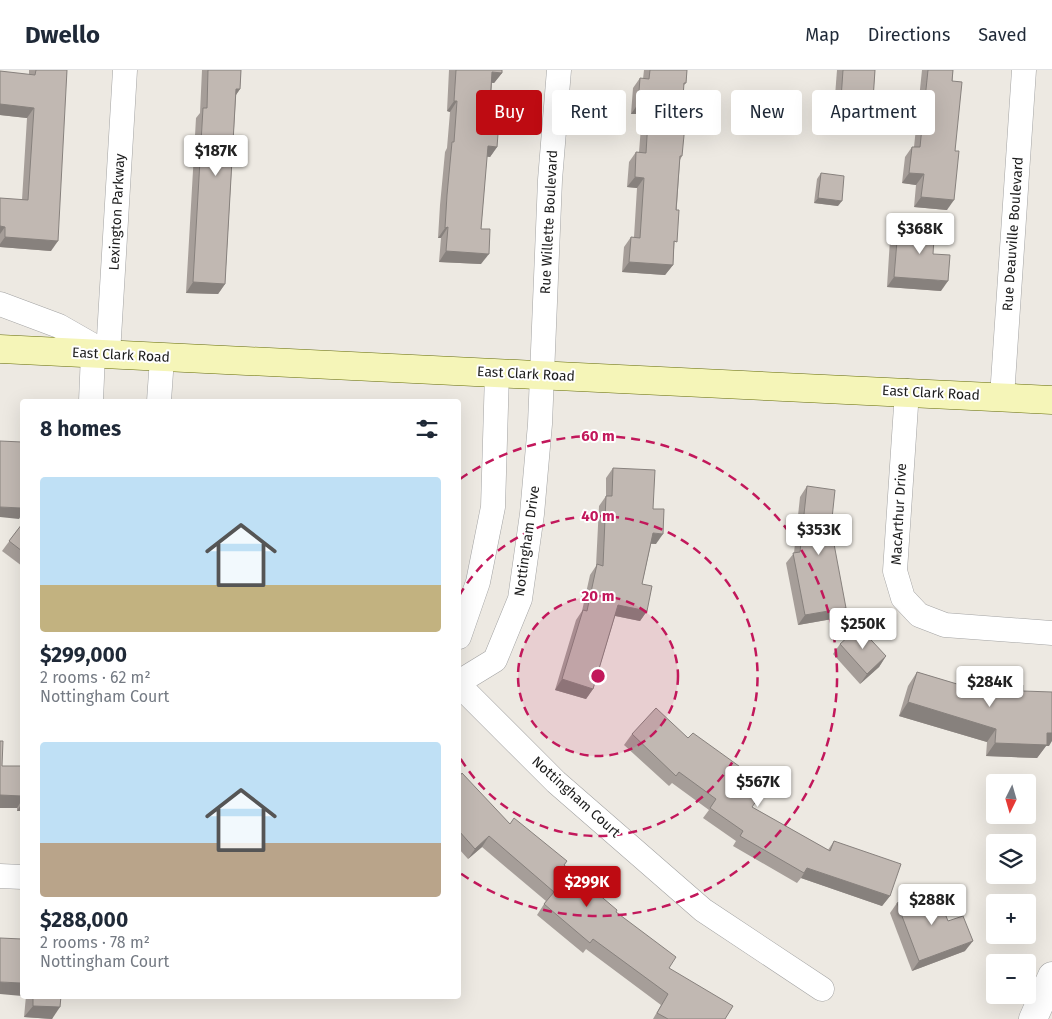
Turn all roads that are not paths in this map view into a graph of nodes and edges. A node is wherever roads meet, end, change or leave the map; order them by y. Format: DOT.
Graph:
graph roads {
  1 [pos="125,70"];
  2 [pos="559,70"];
  3 [pos="1024,70"];
  4 [pos="0,304"];
  5 [pos="0,349"];
  6 [pos="100,354"];
  7 [pos="162,358"];
  8 [pos="497,373"];
  9 [pos="542,375"];
  10 [pos="907,391"];
  11 [pos="1002,397"];
  12 [pos="91,399"];
  13 [pos="159,399"];
  14 [pos="1052,400"];
  15 [pos="461,631"];
  16 [pos="1052,633"];
  17 [pos="461,682"];
  18 [pos="461,685"];
  19 [pos="0,876"];
  20 [pos="20,877"];
  21 [pos="1052,976"];
  22 [pos="822,989"];
  23 [pos="1033,1019"];
  1 -- 6 [label="street, Lexington Parkway"];
  2 -- 9 [label="street, Rue Willette Boulevard"];
  3 -- 11 [label="street, Rue Deauville Boulevard"];
  4 -- 6 [label="street"];
  5 -- 6 [label="main road, East Clark Road"];
  6 -- 7 [label="main road, East Clark Road"];
  6 -- 12 [label="street, Lexington Parkway"];
  7 -- 8 [label="main road, East Clark Road"];
  7 -- 13 [label="street"];
  8 -- 9 [label="main road, East Clark Road"];
  8 -- 15 [label="street"];
  9 -- 10 [label="main road, East Clark Road"];
  9 -- 17 [label="street, Nottingham Drive"];
  10 -- 11 [label="main road, East Clark Road"];
  10 -- 16 [label="street, MacArthur Drive"];
  11 -- 14 [label="main road, East Clark Road"];
  18 -- 22 [label="street, Nottingham Court"];
  19 -- 20 [label="street"];
  21 -- 23 [label="street"];
}
